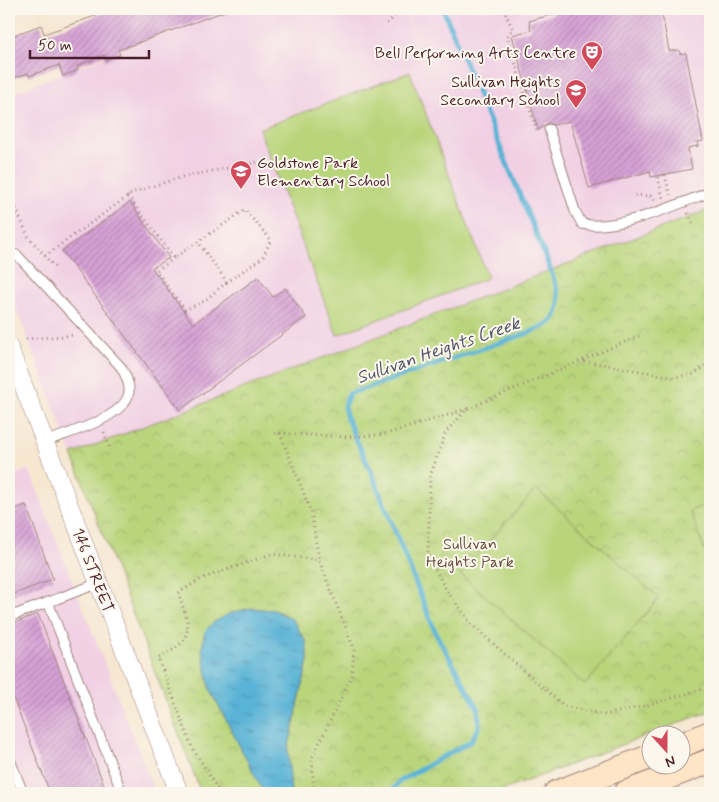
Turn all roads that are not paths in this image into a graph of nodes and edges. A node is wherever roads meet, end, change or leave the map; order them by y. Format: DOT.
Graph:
graph roads {
  1 [pos="546,130"];
  2 [pos="710,192"];
  3 [pos="9,253"];
  4 [pos="9,348"];
  5 [pos="45,442"];
  6 [pos="99,583"];
  7 [pos="48,602"];
  8 [pos="9,617"];
  9 [pos="710,733"];
  10 [pos="692,741"];
  11 [pos="710,746"];
  12 [pos="692,754"];
  13 [pos="9,757"];
  14 [pos="642,760"];
  15 [pos="710,761"];
  16 [pos="666,777"];
  17 [pos="23,793"];
  18 [pos="122,793"];
  19 [pos="179,793"];
  20 [pos="556,793"];
  21 [pos="626,793"];
  1 -- 2 [label="lane"];
  3 -- 5 [label="lane"];
  4 -- 5 [label="street, 146 STREET"];
  5 -- 6 [label="street, 146 STREET"];
  6 -- 7 [label="lane"];
  6 -- 19 [label="street, 146 STREET"];
  7 -- 8 [label="lane"];
  7 -- 18 [label="lane"];
  9 -- 10 [label="main road"];
  11 -- 12 [label="main road"];
  13 -- 17 [label="lane"];
  14 -- 20 [label="main road"];
  15 -- 16 [label="main road"];
  16 -- 21 [label="main road"];
}
